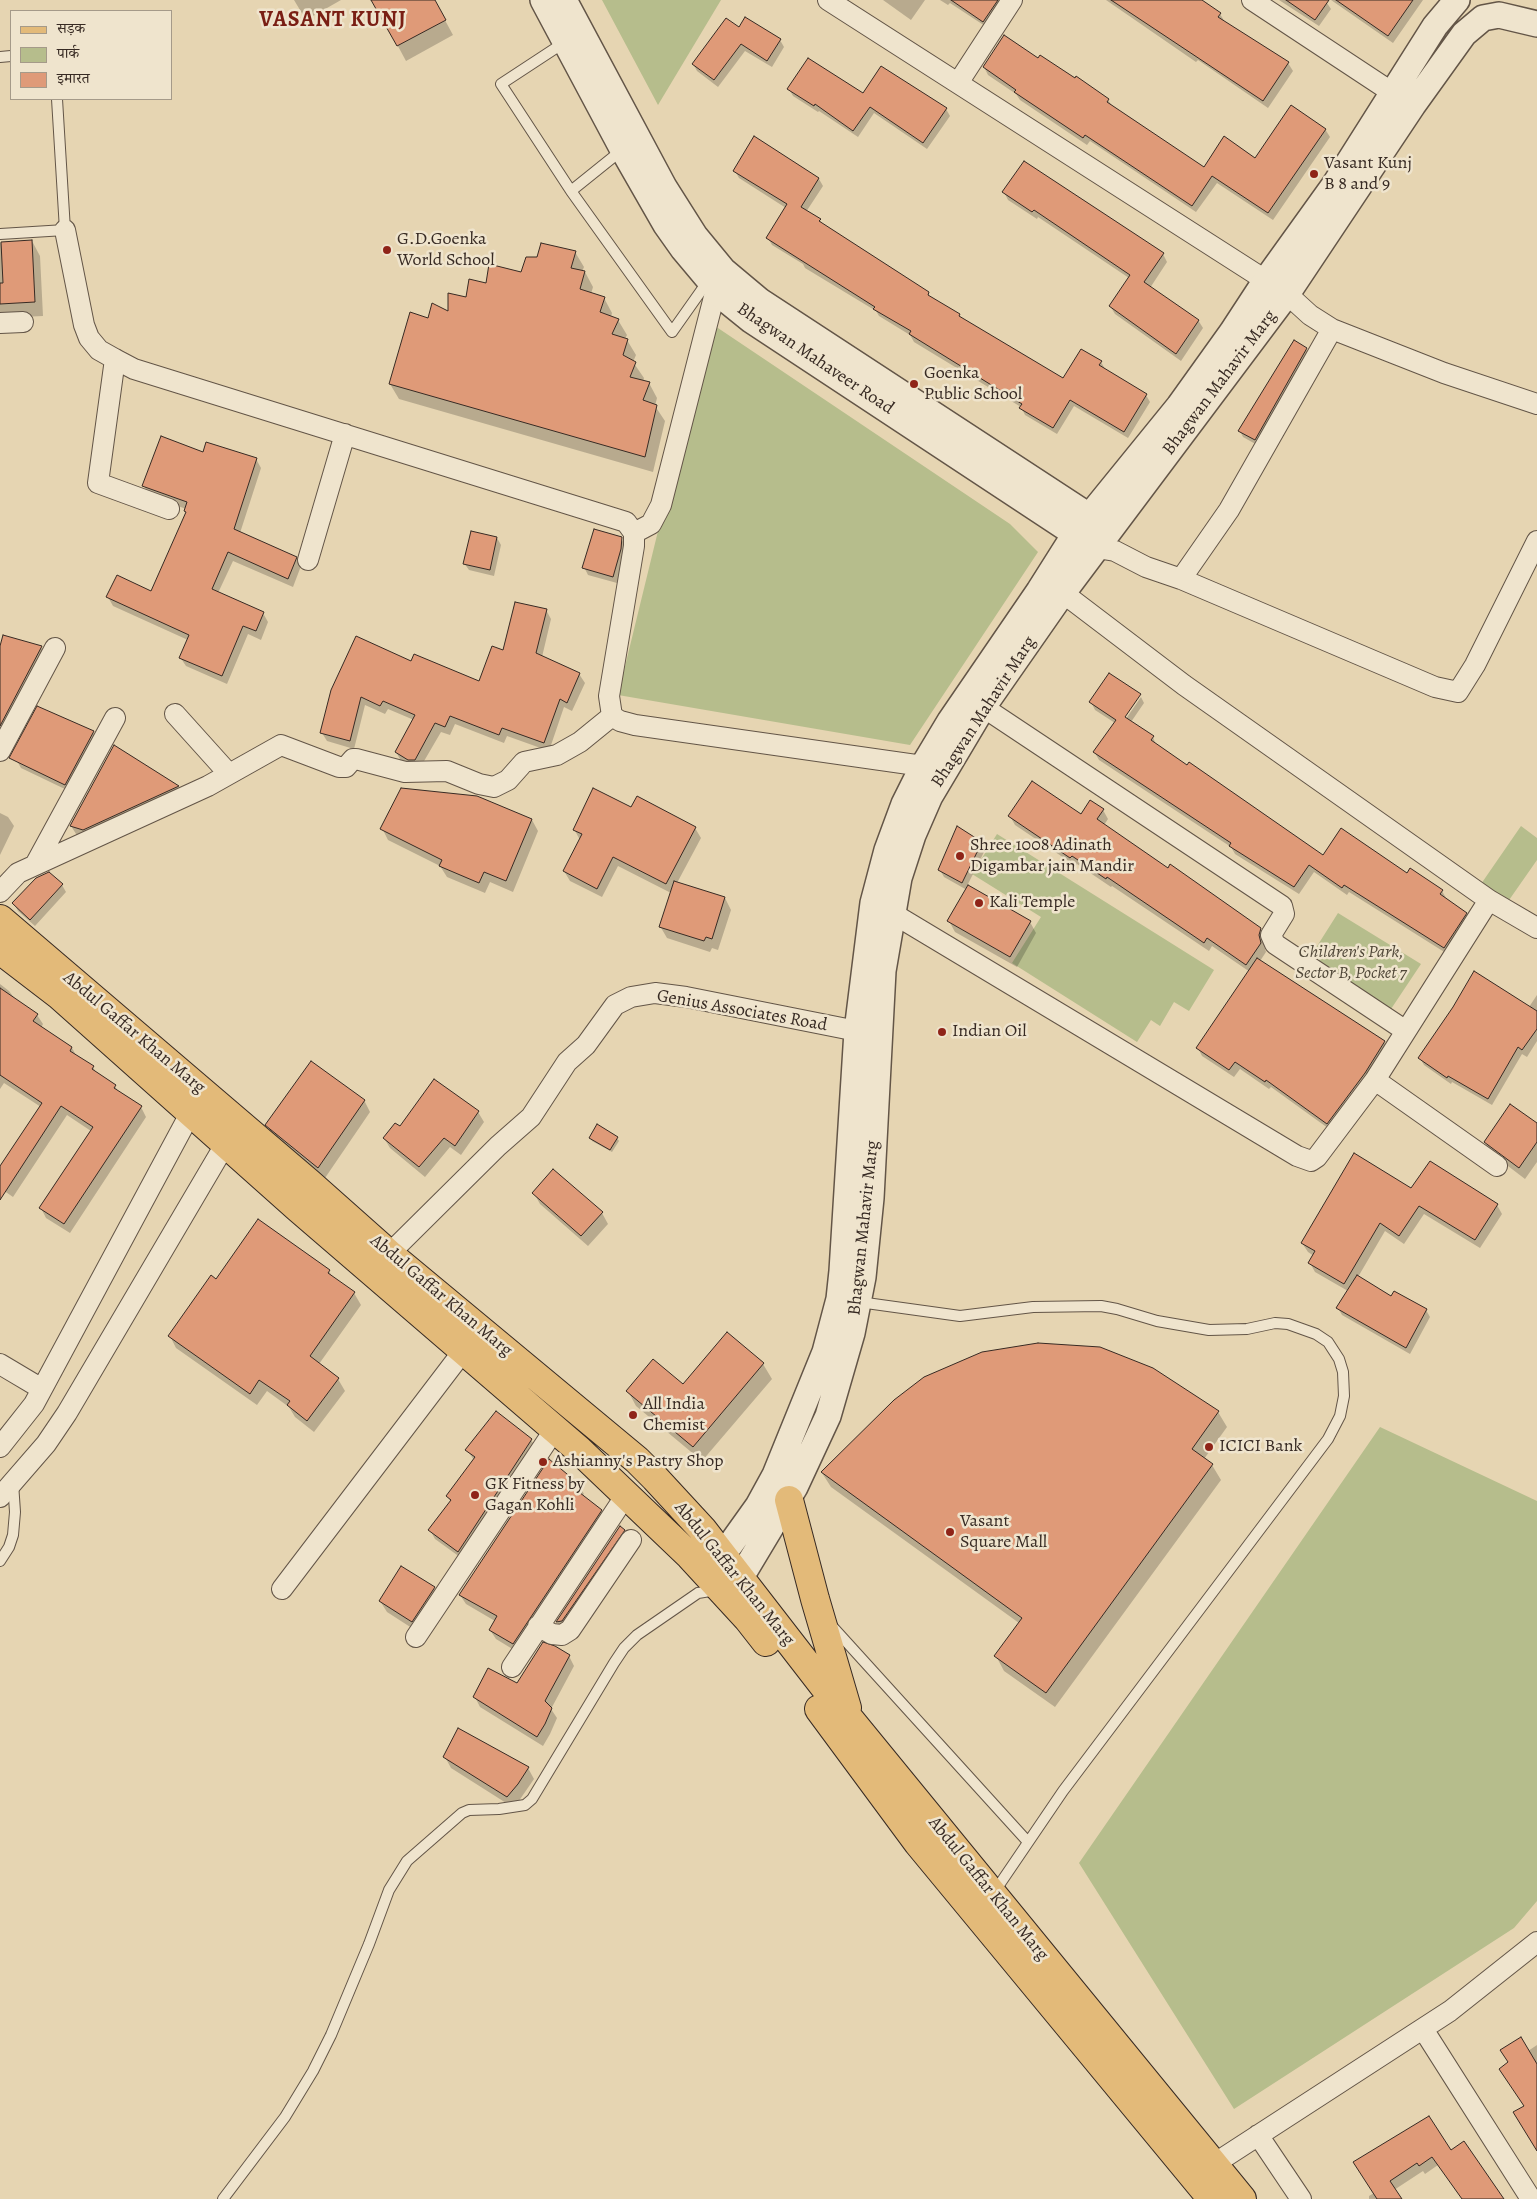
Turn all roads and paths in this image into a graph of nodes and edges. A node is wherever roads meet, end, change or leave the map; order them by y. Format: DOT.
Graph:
graph roads {
  1 [pos="542,0"];
  2 [pos="564,0"];
  3 [pos="828,0"];
  4 [pos="1012,0"];
  5 [pos="1252,0"];
  6 [pos="1457,0"];
  7 [pos="1537,24"];
  8 [pos="565,42"];
  9 [pos="958,83"];
  10 [pos="1392,93"];
  11 [pos="57,100"];
  12 [pos="1413,106"];
  13 [pos="623,150"];
  14 [pos="571,191"];
  15 [pos="65,230"];
  16 [pos="0,234"];
  17 [pos="1266,280"];
  18 [pos="712,285"];
  19 [pos="1287,294"];
  20 [pos="23,322"];
  21 [pos="0,323"];
  22 [pos="1332,329"];
  23 [pos="115,359"];
  24 [pos="1537,404"];
  25 [pos="345,434"];
  26 [pos="169,508"];
  27 [pos="1082,525"];
  28 [pos="634,533"];
  29 [pos="1104,539"];
  30 [pos="1537,541"];
  31 [pos="308,560"];
  32 [pos="1181,579"];
  33 [pos="1063,593"];
  34 [pos="55,648"];
  35 [pos="983,707"];
  36 [pos="175,714"];
  37 [pos="612,716"];
  38 [pos="115,718"];
  39 [pos="0,751"];
  40 [pos="923,766"];
  41 [pos="229,774"];
  42 [pos="35,865"];
  43 [pos="0,892"];
  44 [pos="1490,900"];
  45 [pos="892,913"];
  46 [pos="0,920"];
  47 [pos="1537,928"];
  48 [pos="0,950"];
  49 [pos="868,1030"];
  50 [pos="1406,1031"];
  51 [pos="1375,1080"];
  52 [pos="191,1112"];
  53 [pos="226,1143"];
  54 [pos="1497,1166"];
  55 [pos="389,1254"];
  56 [pos="859,1302"];
  57 [pos="464,1350"];
  58 [pos="0,1364"];
  59 [pos="42,1389"];
  60 [pos="555,1429"];
  61 [pos="0,1447"];
  62 [pos="6,1490"];
  63 [pos="626,1495"];
  64 [pos="789,1500"];
  65 [pos="631,1540"];
  66 [pos="0,1561"];
  67 [pos="718,1577"];
  68 [pos="282,1589"];
  69 [pos="818,1611"];
  70 [pos="538,1626"];
  71 [pos="416,1637"];
  72 [pos="512,1667"];
  73 [pos="851,1720"];
  74 [pos="1028,1842"];
  75 [pos="993,1894"];
  76 [pos="1537,1942"];
  77 [pos="1423,2029"];
  78 [pos="1258,2135"];
  79 [pos="1214,2164"];
  80 [pos="223,2199"];
  81 [pos="1212,2199"];
  82 [pos="1242,2199"];
  83 [pos="1301,2199"];
  84 [pos="1531,2199"];
  1 -- 8 [label="street, Bhagwan Mahaveer Road"];
  2 -- 27 [label="street, Bhagwan Mahaveer Road"];
  3 -- 9 [label="street"];
  4 -- 9 [label="street"];
  5 -- 10 [label="street"];
  6 -- 10 [label="street, Bhagwan Mahavir Marg"];
  7 -- 12 [label="street, Bhagwan Mahavir Marg"];
  8 -- 13 [label="street, Bhagwan Mahaveer Road"];
  8 -- 14 [label="lane"];
  9 -- 17 [label="street"];
  10 -- 12 [label="street"];
  10 -- 17 [label="street, Bhagwan Mahavir Marg"];
  11 -- 15 [label="lane"];
  12 -- 19 [label="street, Bhagwan Mahavir Marg"];
  13 -- 14 [label="lane"];
  13 -- 18 [label="street, Bhagwan Mahaveer Road"];
  14 -- 18 [label="lane"];
  15 -- 16 [label="lane"];
  15 -- 23 [label="street"];
  17 -- 19 [label="street"];
  17 -- 27 [label="street, Bhagwan Mahavir Marg"];
  18 -- 27 [label="street, Bhagwan Mahaveer Road"];
  18 -- 28 [label="street"];
  19 -- 22 [label="street"];
  19 -- 29 [label="street, Bhagwan Mahavir Marg"];
  20 -- 21 [label="street"];
  22 -- 24 [label="street"];
  22 -- 32 [label="street"];
  23 -- 25 [label="street"];
  23 -- 26 [label="street"];
  25 -- 28 [label="street"];
  25 -- 31 [label="street"];
  27 -- 29 [label="street, Bhagwan Mahaveer Road"];
  27 -- 40 [label="street, Bhagwan Mahavir Marg"];
  28 -- 37 [label="street"];
  29 -- 32 [label="street"];
  29 -- 33 [label="street, Bhagwan Mahavir Marg"];
  30 -- 32 [label="street"];
  33 -- 35 [label="street, Bhagwan Mahavir Marg"];
  33 -- 44 [label="street"];
  34 -- 39 [label="street"];
  35 -- 45 [label="street, Bhagwan Mahavir Marg"];
  35 -- 50 [label="street"];
  36 -- 41 [label="street"];
  37 -- 40 [label="street"];
  37 -- 41 [label="street"];
  38 -- 42 [label="street"];
  40 -- 49 [label="street, Bhagwan Mahavir Marg"];
  41 -- 42 [label="street"];
  42 -- 43 [label="street"];
  44 -- 47 [label="street"];
  44 -- 50 [label="street"];
  45 -- 49 [label="street, Bhagwan Mahavir Marg"];
  45 -- 51 [label="street"];
  46 -- 55 [label="main road, Abdul Gaffar Khan Marg"];
  48 -- 52 [label="main road, Abdul Gaffar Khan Marg"];
  49 -- 55 [label="street, Genius Associates Road"];
  49 -- 56 [label="street, Bhagwan Mahavir Marg"];
  49 -- 67 [label="street, Bhagwan Mahavir Marg"];
  50 -- 51 [label="street"];
  51 -- 54 [label="street"];
  52 -- 53 [label="main road, Abdul Gaffar Khan Marg"];
  52 -- 59 [label="street"];
  53 -- 57 [label="main road, Abdul Gaffar Khan Marg"];
  53 -- 62 [label="street"];
  55 -- 67 [label="main road, Abdul Gaffar Khan Marg"];
  56 -- 64 [label="street, Bhagwan Mahavir Marg"];
  56 -- 74 [label="lane"];
  57 -- 60 [label="main road, Abdul Gaffar Khan Marg"];
  57 -- 68 [label="street"];
  58 -- 59 [label="street"];
  59 -- 61 [label="street"];
  60 -- 63 [label="main road, Abdul Gaffar Khan Marg"];
  60 -- 71 [label="street"];
  62 -- 66 [label="lane"];
  63 -- 67 [label="main road, Abdul Gaffar Khan Marg"];
  63 -- 70 [label="street"];
  64 -- 67 [label="street, Bhagwan Mahavir Marg"];
  64 -- 69 [label="main road"];
  65 -- 70 [label="street"];
  67 -- 73 [label="main road, Abdul Gaffar Khan Marg"];
  67 -- 80 [label="lane"];
  67 -- 81 [label="main road, Abdul Gaffar Khan Marg"];
  69 -- 73 [label="main road"];
  69 -- 74 [label="lane"];
  70 -- 72 [label="street"];
  73 -- 75 [label="main road, Abdul Gaffar Khan Marg"];
  74 -- 75 [label="lane"];
  75 -- 79 [label="main road, Abdul Gaffar Khan Marg"];
  76 -- 77 [label="street"];
  77 -- 78 [label="street"];
  77 -- 84 [label="street"];
  78 -- 79 [label="street"];
  78 -- 83 [label="street"];
  79 -- 82 [label="main road, Abdul Gaffar Khan Marg"];
}
